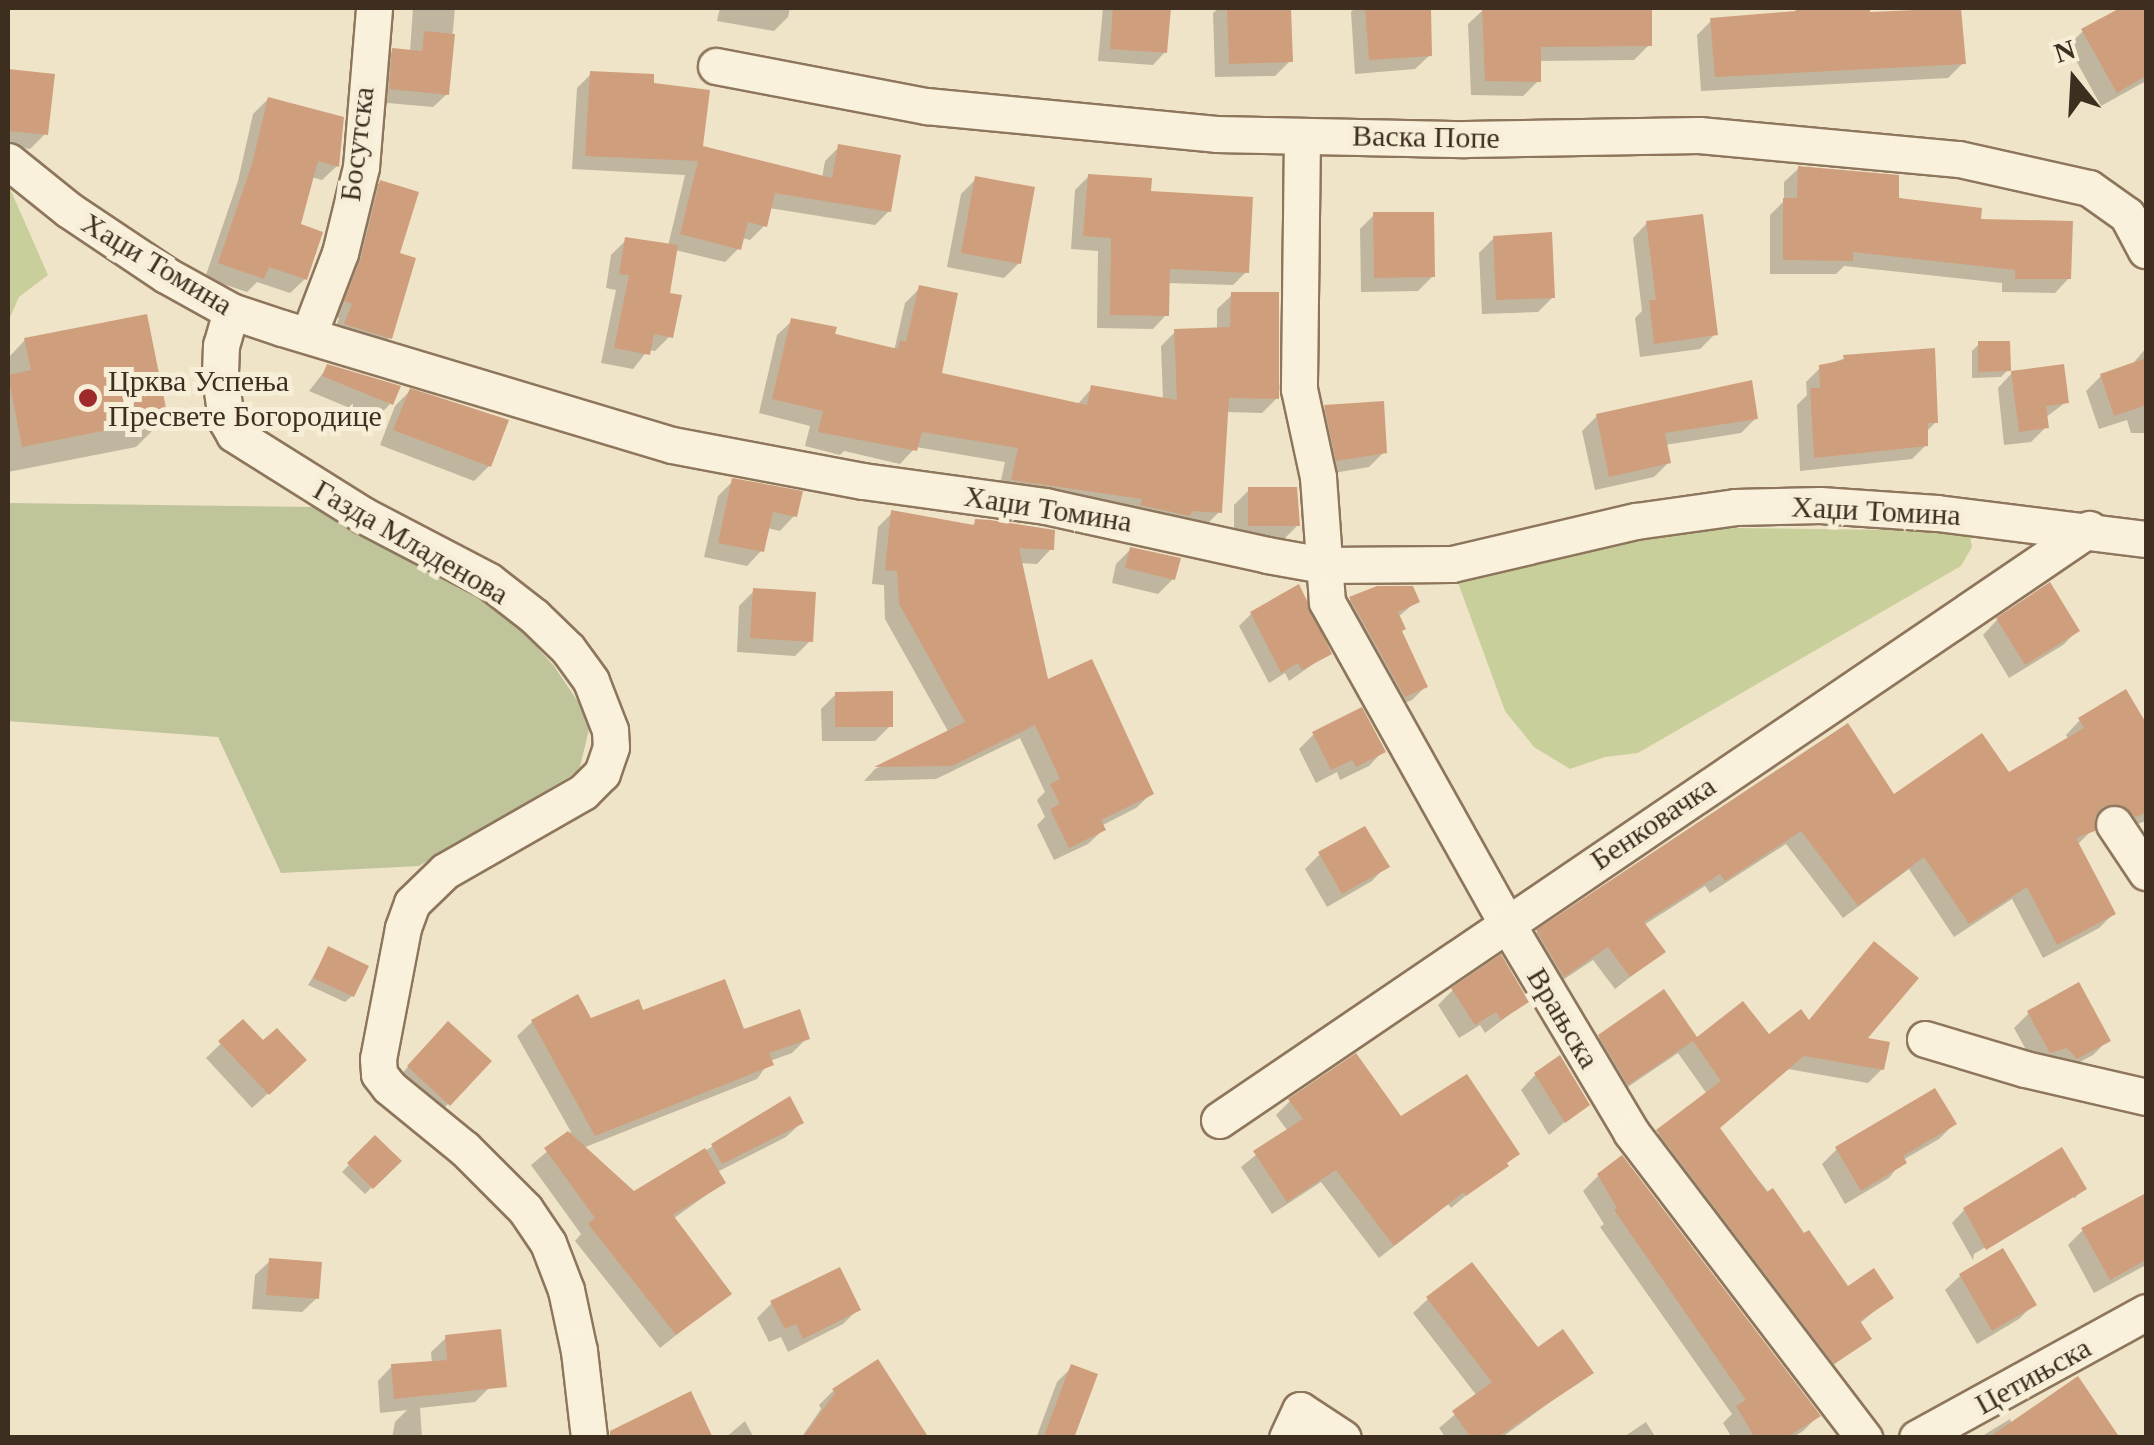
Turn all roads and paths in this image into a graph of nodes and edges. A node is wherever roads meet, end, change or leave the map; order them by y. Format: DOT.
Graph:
graph roads {
  1 [pos="374,8"];
  2 [pos="716,66"];
  3 [pos="1302,136"];
  4 [pos="8,160"];
  5 [pos="2137,210"];
  6 [pos="2146,250"];
  7 [pos="231,311"];
  8 [pos="310,334"];
  9 [pos="2089,529"];
  10 [pos="2146,539"];
  11 [pos="1323,565"];
  12 [pos="2114,824"];
  13 [pos="2146,872"];
  14 [pos="1506,922"];
  15 [pos="1925,1040"];
  16 [pos="2146,1097"];
  17 [pos="1219,1120"];
  18 [pos="2146,1312"];
  19 [pos="1294,1424"];
  20 [pos="588,1438"];
  21 [pos="1343,1438"];
  22 [pos="1864,1438"];
  23 [pos="1917,1438"];
  1 -- 8 [label="street, Босутска"];
  2 -- 3 [label="street, Васка Попе"];
  3 -- 5 [label="street, Васка Попе"];
  3 -- 11 [label="street, Врањска"];
  4 -- 7 [label="street, Хаџи Томина"];
  5 -- 6 [label="street, Васка Попе"];
  7 -- 8 [label="street, Хаџи Томина"];
  7 -- 20 [label="street, Газда Младенова"];
  8 -- 11 [label="street, Хаџи Томина"];
  9 -- 10 [label="street, Хаџи Томина"];
  9 -- 11 [label="street, Хаџи Томина"];
  9 -- 14 [label="street, Бенковачка"];
  11 -- 14 [label="street, Врањска"];
  12 -- 13 [label="street"];
  14 -- 17 [label="street, Бенковачка"];
  14 -- 22 [label="street, Врањска"];
  15 -- 16 [label="street"];
  18 -- 23 [label="street, Цетињска"];
  19 -- 21 [label="street"];
}
